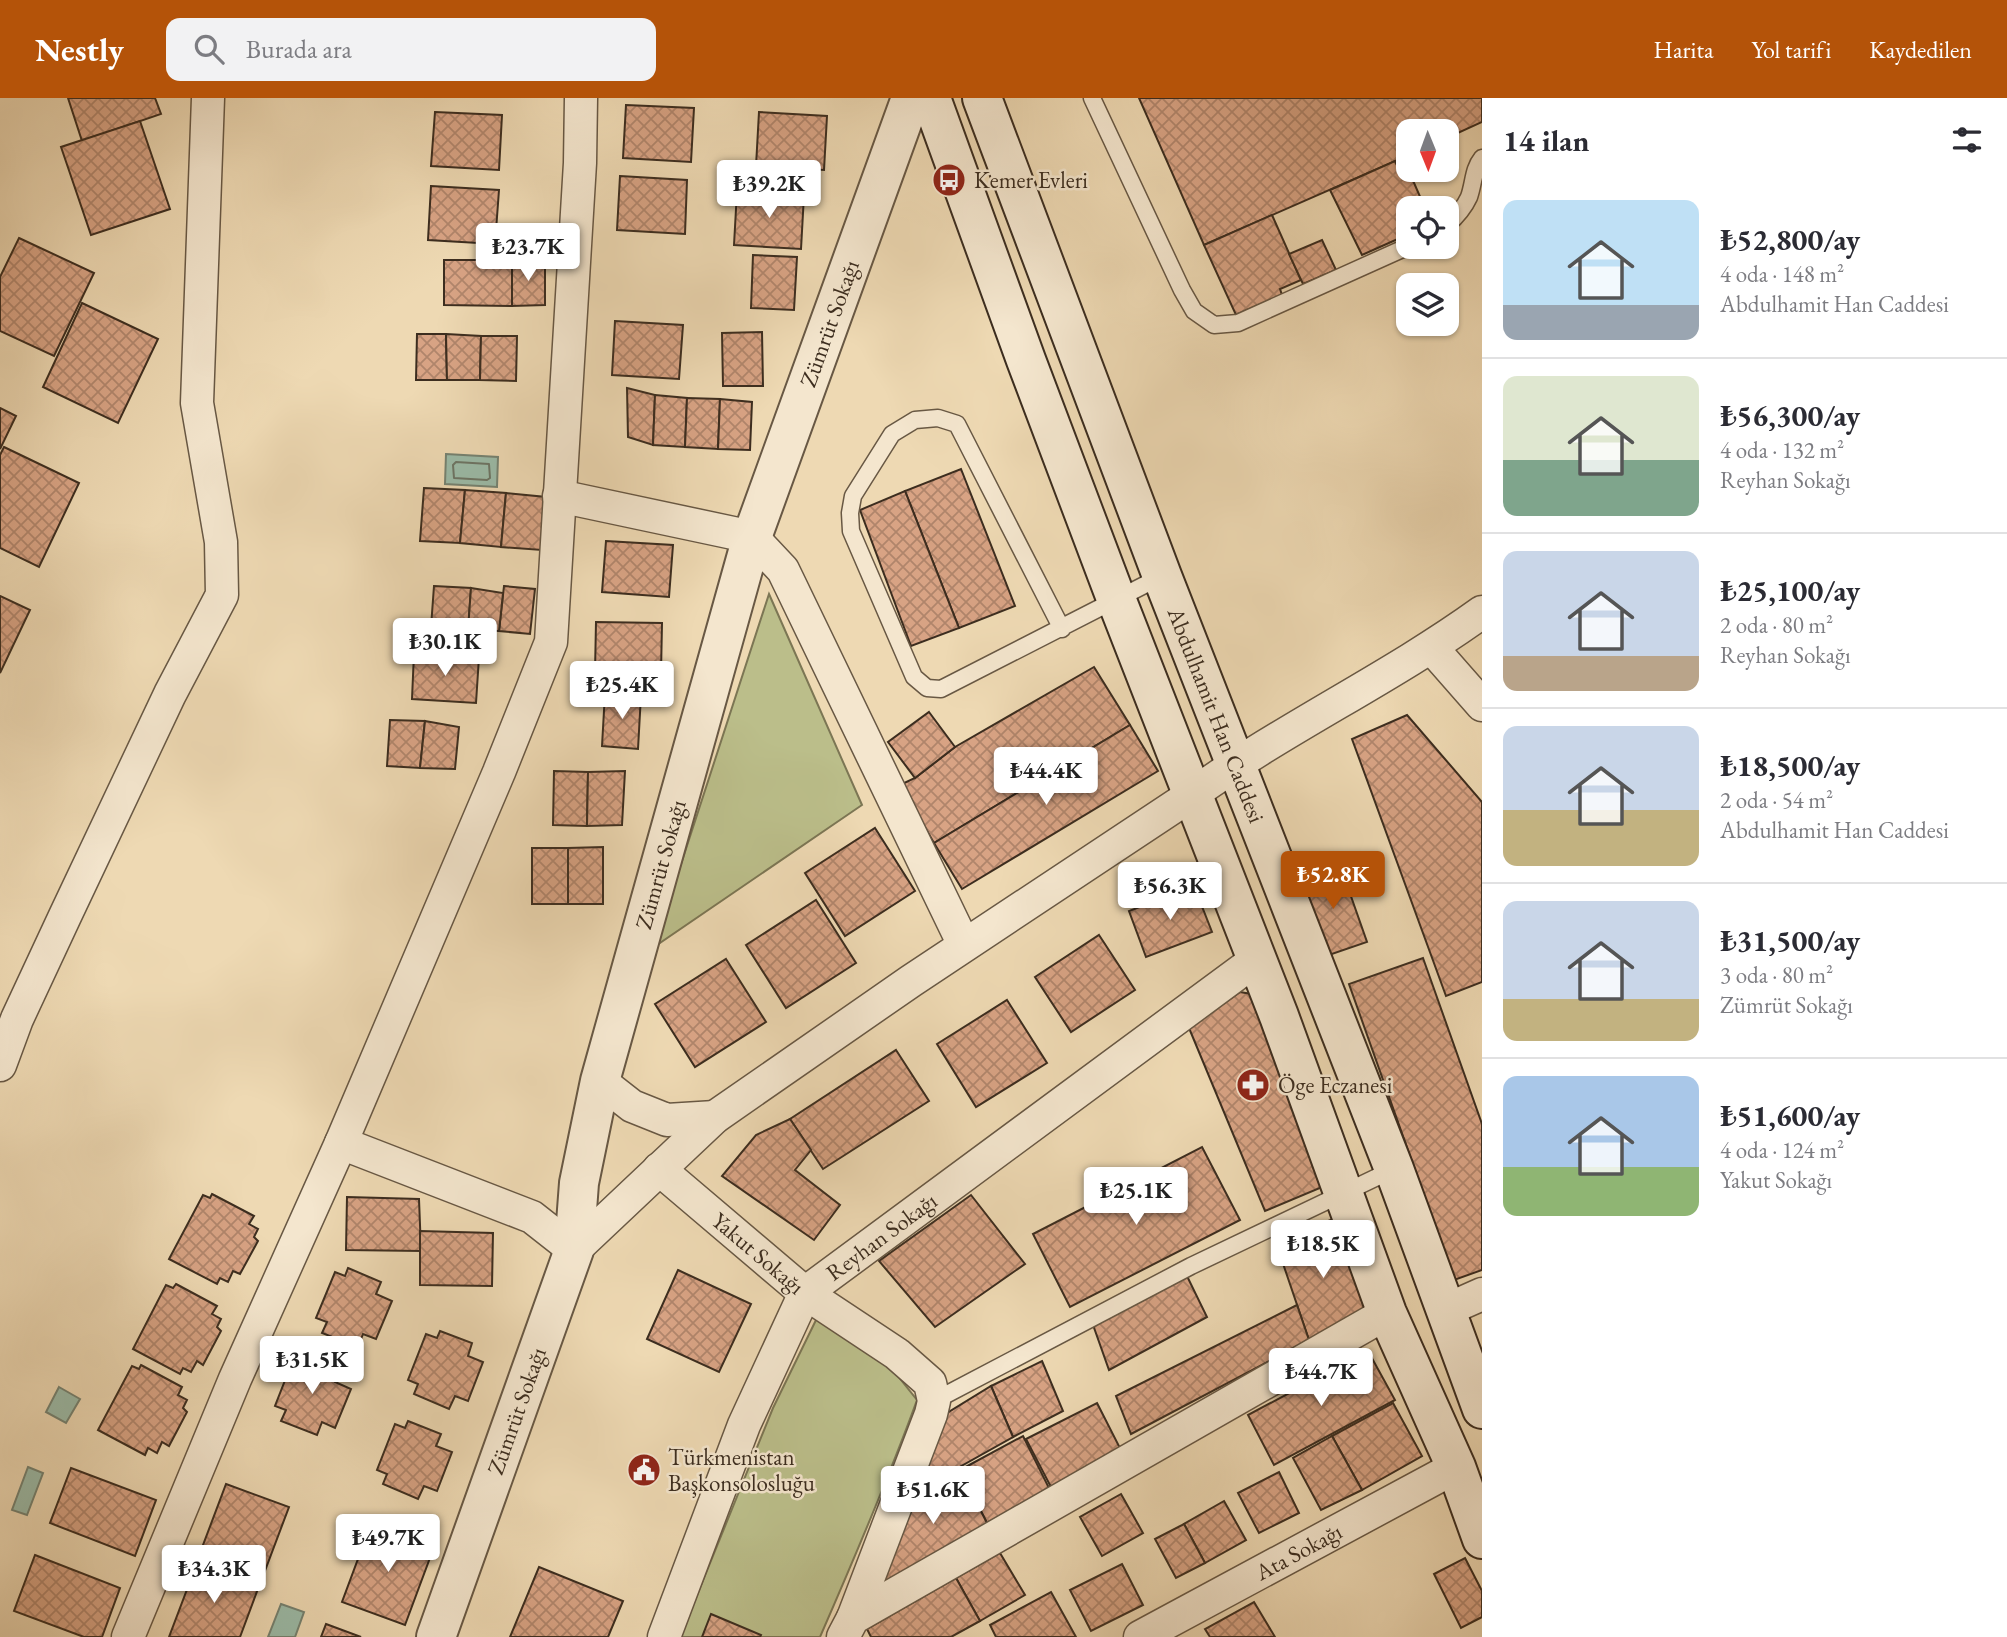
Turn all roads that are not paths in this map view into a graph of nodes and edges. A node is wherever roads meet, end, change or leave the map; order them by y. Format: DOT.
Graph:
graph roads {
  1 [pos="208,98"];
  2 [pos="581,98"];
  3 [pos="911,98"];
  4 [pos="931,98"];
  5 [pos="982,98"];
  6 [pos="1092,98"];
  7 [pos="1482,158"];
  8 [pos="1459,213"];
  9 [pos="1396,252"];
  10 [pos="559,496"];
  11 [pos="752,537"];
  12 [pos="1162,576"];
  13 [pos="1117,601"];
  14 [pos="1482,612"];
  15 [pos="1062,629"];
  16 [pos="1432,648"];
  17 [pos="1482,705"];
  18 [pos="1236,762"];
  19 [pos="1193,794"];
  20 [pos="964,945"];
  21 [pos="1257,959"];
  22 [pos="0,1065"];
  23 [pos="600,1081"];
  24 [pos="715,1117"];
  25 [pos="341,1143"];
  26 [pos="659,1169"];
  27 [pos="1394,1169"];
  28 [pos="1343,1193"];
  29 [pos="574,1250"];
  30 [pos="805,1293"];
  31 [pos="1482,1294"];
  32 [pos="1446,1310"];
  33 [pos="1387,1313"];
  34 [pos="934,1401"];
  35 [pos="1482,1409"];
  36 [pos="1456,1467"];
  37 [pos="1482,1539"];
  38 [pos="848,1627"];
  39 [pos="128,1637"];
  40 [pos="436,1637"];
  41 [pos="664,1637"];
  42 [pos="1140,1637"];
  1 -- 22 [label="street"];
  2 -- 10 [label="street"];
  3 -- 11 [label="main road, Zümrüt Sokağı"];
  4 -- 13 [label="main road"];
  5 -- 12 [label="main road, Abdulhamit Han Caddesi"];
  6 -- 9 [label="lane"];
  7 -- 8 [label="lane"];
  10 -- 11 [label="street"];
  10 -- 25 [label="street"];
  11 -- 20 [label="street"];
  11 -- 23 [label="main road, Zümrüt Sokağı"];
  12 -- 13 [label="lane"];
  12 -- 18 [label="main road, Abdulhamit Han Caddesi"];
  13 -- 15 [label="lane"];
  13 -- 19 [label="main road"];
  14 -- 16 [label="street"];
  15 -- 15 [label="lane"];
  16 -- 17 [label="street"];
  16 -- 18 [label="street"];
  18 -- 19 [label="street"];
  18 -- 27 [label="main road, Abdulhamit Han Caddesi"];
  19 -- 20 [label="street"];
  19 -- 21 [label="main road"];
  20 -- 24 [label="street"];
  21 -- 28 [label="main road"];
  21 -- 30 [label="street, Reyhan Sokağı"];
  23 -- 24 [label="street"];
  23 -- 29 [label="main road, Zümrüt Sokağı"];
  24 -- 26 [label="street"];
  25 -- 29 [label="street"];
  25 -- 39 [label="street"];
  26 -- 29 [label="street"];
  26 -- 30 [label="street, Yakut Sokağı"];
  27 -- 28 [label="lane"];
  27 -- 32 [label="main road, Abdulhamit Han Caddesi"];
  28 -- 33 [label="main road"];
  28 -- 34 [label="lane"];
  29 -- 40 [label="main road, Zümrüt Sokağı"];
  30 -- 34 [label="street, Yakut Sokağı"];
  30 -- 41 [label="street, Reyhan Sokağı"];
  31 -- 32 [label="street"];
  32 -- 35 [label="main road, Abdulhamit Han Caddesi"];
  33 -- 36 [label="main road"];
  33 -- 38 [label="street"];
  34 -- 38 [label="street"];
  36 -- 37 [label="main road"];
  36 -- 42 [label="street, Ata Sokağı"];
}
